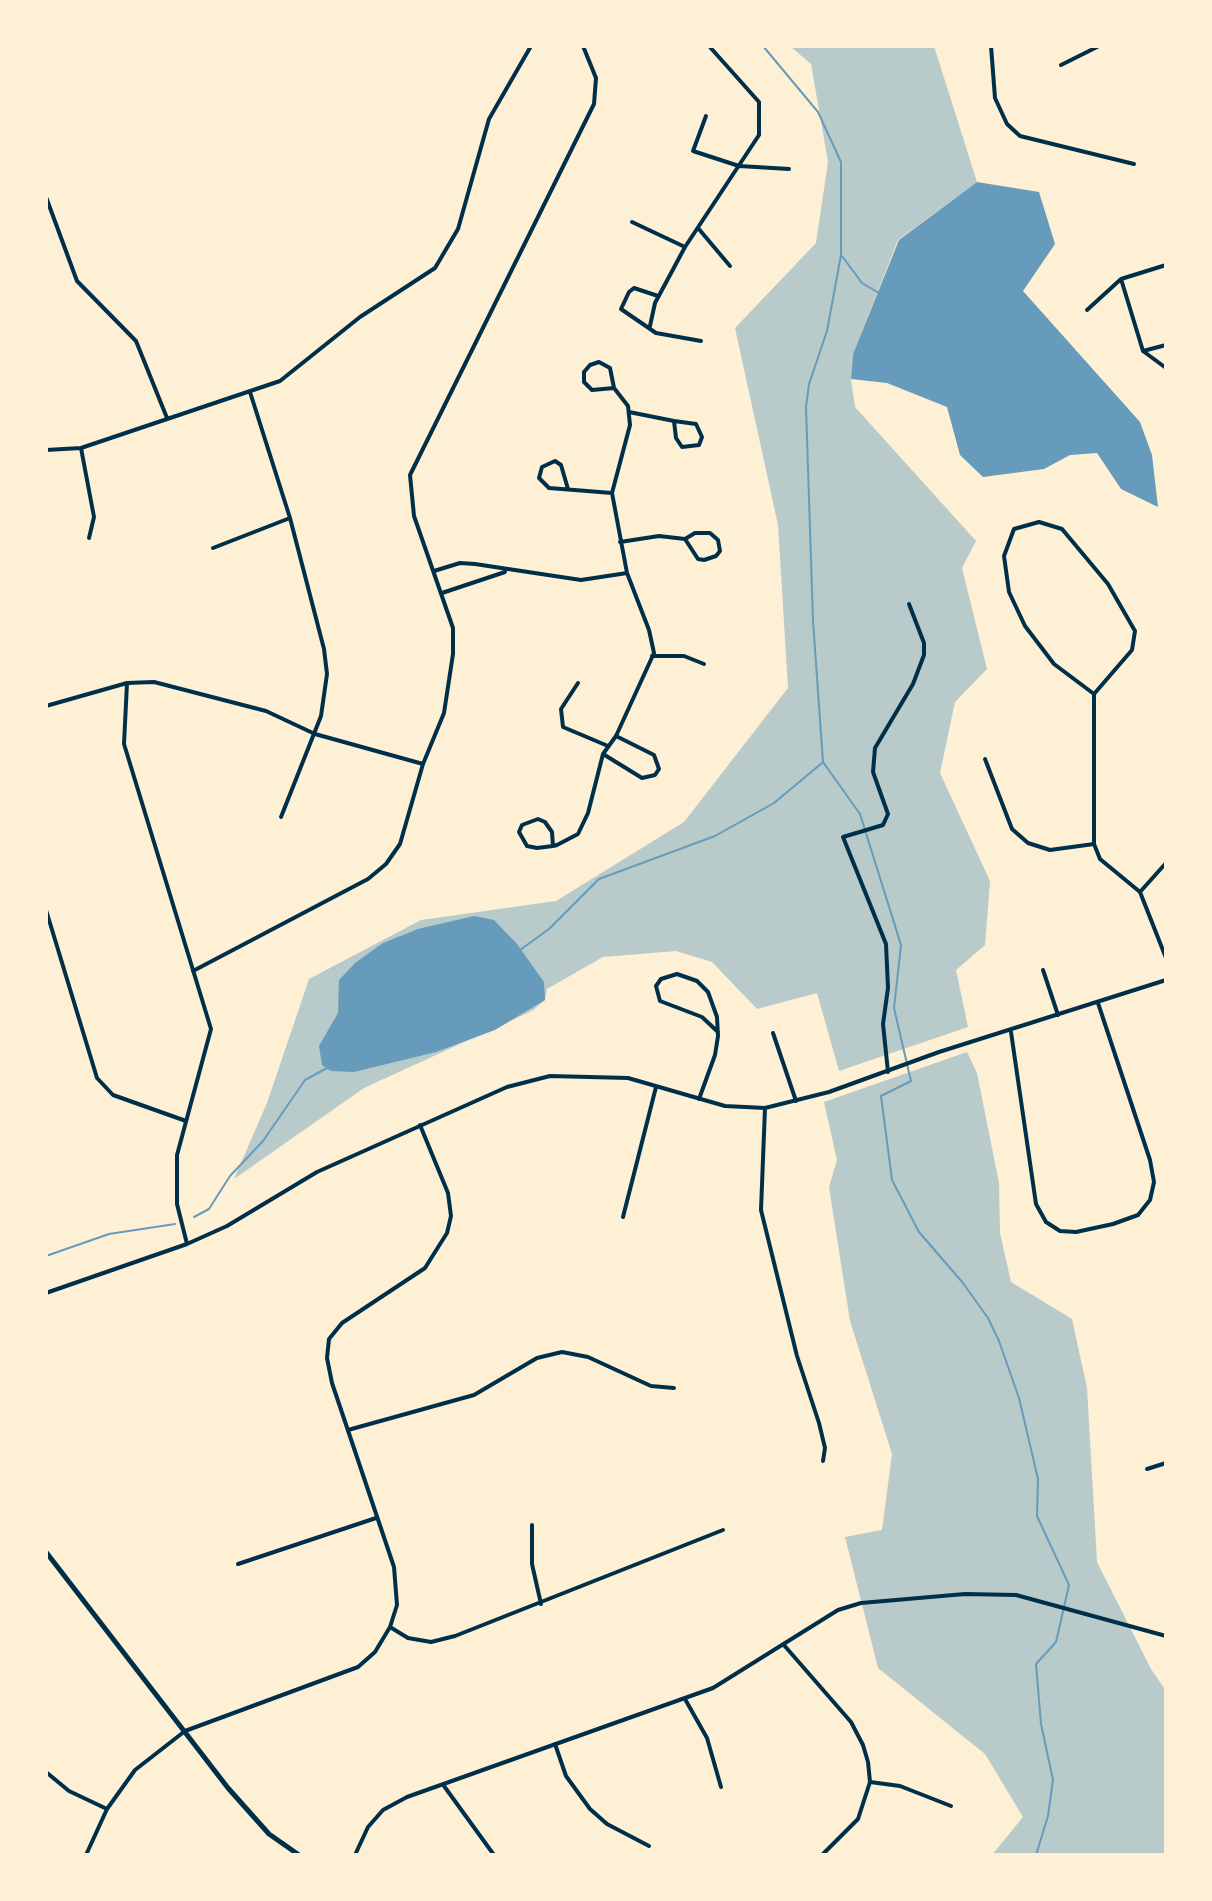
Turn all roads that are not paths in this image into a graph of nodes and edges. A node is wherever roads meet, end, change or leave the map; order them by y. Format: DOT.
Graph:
graph roads {
  1 [pos="531,46"];
  2 [pos="583,46"];
  3 [pos="709,46"];
  4 [pos="991,46"];
  5 [pos="1099,46"];
  6 [pos="1061,65"];
  7 [pos="706,116"];
  8 [pos="1134,164"];
  9 [pos="739,166"];
  10 [pos="789,169"];
  11 [pos="46,197"];
  12 [pos="632,222"];
  13 [pos="697,228"];
  14 [pos="685,247"];
  15 [pos="1166,265"];
  16 [pos="730,266"];
  17 [pos="1121,279"];
  18 [pos="658,296"];
  19 [pos="1087,310"];
  20 [pos="650,326"];
  21 [pos="701,341"];
  22 [pos="1166,345"];
  23 [pos="1143,351"];
  24 [pos="1166,368"];
  25 [pos="614,388"];
  26 [pos="250,392"];
  27 [pos="629,412"];
  28 [pos="167,418"];
  29 [pos="674,421"];
  30 [pos="81,448"];
  31 [pos="46,450"];
  32 [pos="568,489"];
  33 [pos="612,493"];
  34 [pos="290,518"];
  35 [pos="89,538"];
  36 [pos="685,539"];
  37 [pos="620,542"];
  38 [pos="213,548"];
  39 [pos="434,571"];
  40 [pos="507,571"];
  41 [pos="627,573"];
  42 [pos="442,593"];
  43 [pos="909,604"];
  44 [pos="652,656"];
  45 [pos="704,664"];
  46 [pos="127,683"];
  47 [pos="578,683"];
  48 [pos="1094,694"];
  49 [pos="46,706"];
  50 [pos="315,734"];
  51 [pos="616,736"];
  52 [pos="608,746"];
  53 [pos="603,754"];
  54 [pos="985,759"];
  55 [pos="423,764"];
  56 [pos="281,817"];
  57 [pos="1094,844"];
  58 [pos="553,846"];
  59 [pos="1166,863"];
  60 [pos="1140,892"];
  61 [pos="46,910"];
  62 [pos="1166,958"];
  63 [pos="1043,970"];
  64 [pos="193,971"];
  65 [pos="1166,980"];
  66 [pos="1098,1003"];
  67 [pos="1058,1015"];
  68 [pos="1011,1031"];
  69 [pos="718,1032"];
  70 [pos="773,1033"];
  71 [pos="888,1072"];
  72 [pos="656,1087"];
  73 [pos="699,1099"];
  74 [pos="796,1101"];
  75 [pos="765,1108"];
  76 [pos="186,1121"];
  77 [pos="420,1125"];
  78 [pos="623,1217"];
  79 [pos="187,1244"];
  80 [pos="46,1293"];
  81 [pos="674,1388"];
  82 [pos="348,1430"];
  83 [pos="823,1461"];
  84 [pos="1166,1463"];
  85 [pos="1147,1469"];
  86 [pos="376,1518"];
  87 [pos="532,1525"];
  88 [pos="723,1530"];
  89 [pos="46,1552"];
  90 [pos="238,1564"];
  91 [pos="541,1604"];
  92 [pos="390,1627"];
  93 [pos="1166,1636"];
  94 [pos="783,1644"];
  95 [pos="685,1699"];
  96 [pos="185,1731"];
  97 [pos="555,1744"];
  98 [pos="46,1772"];
  99 [pos="870,1782"];
  100 [pos="444,1785"];
  101 [pos="721,1787"];
  102 [pos="951,1806"];
  103 [pos="107,1809"];
  104 [pos="649,1846"];
  105 [pos="86,1855"];
  106 [pos="299,1855"];
  107 [pos="355,1855"];
  108 [pos="494,1855"];
  109 [pos="822,1855"];
  1 -- 26 [label="street"];
  2 -- 39 [label="street"];
  3 -- 9 [label="street"];
  4 -- 8 [label="street"];
  5 -- 6 [label="street"];
  7 -- 9 [label="street"];
  9 -- 10 [label="street"];
  9 -- 13 [label="street"];
  11 -- 28 [label="street"];
  12 -- 14 [label="street"];
  13 -- 14 [label="street"];
  13 -- 16 [label="street"];
  14 -- 18 [label="street"];
  15 -- 17 [label="street"];
  17 -- 19 [label="street"];
  17 -- 23 [label="street"];
  18 -- 20 [label="street"];
  18 -- 20 [label="street"];
  20 -- 21 [label="street"];
  22 -- 23 [label="street"];
  23 -- 24 [label="street"];
  25 -- 25 [label="street"];
  25 -- 27 [label="street"];
  26 -- 28 [label="street"];
  26 -- 34 [label="street"];
  27 -- 29 [label="street"];
  27 -- 33 [label="street"];
  28 -- 30 [label="street"];
  29 -- 29 [label="street"];
  30 -- 31 [label="street"];
  30 -- 35 [label="street"];
  32 -- 32 [label="street"];
  32 -- 33 [label="street"];
  33 -- 37 [label="street"];
  34 -- 38 [label="street"];
  34 -- 50 [label="street"];
  36 -- 36 [label="street"];
  36 -- 37 [label="street"];
  37 -- 41 [label="street"];
  39 -- 40 [label="street"];
  39 -- 42 [label="street"];
  40 -- 41 [label="street"];
  40 -- 42 [label="street"];
  41 -- 44 [label="street"];
  42 -- 55 [label="street"];
  43 -- 71 [label="street"];
  44 -- 45 [label="street"];
  44 -- 51 [label="street"];
  46 -- 49 [label="street"];
  46 -- 50 [label="street"];
  46 -- 64 [label="street"];
  47 -- 52 [label="street"];
  48 -- 48 [label="street"];
  48 -- 57 [label="street"];
  50 -- 55 [label="street"];
  50 -- 56 [label="street"];
  51 -- 52 [label="street"];
  51 -- 53 [label="street"];
  52 -- 53 [label="street"];
  53 -- 58 [label="street"];
  54 -- 57 [label="street"];
  55 -- 64 [label="street"];
  57 -- 60 [label="street"];
  58 -- 58 [label="street"];
  59 -- 60 [label="street"];
  60 -- 62 [label="street"];
  61 -- 76 [label="street"];
  63 -- 67 [label="street"];
  64 -- 76 [label="street"];
  65 -- 66 [label="street"];
  66 -- 67 [label="street"];
  66 -- 68 [label="street"];
  67 -- 68 [label="street"];
  68 -- 71 [label="street"];
  69 -- 69 [label="street"];
  69 -- 73 [label="street"];
  70 -- 74 [label="street"];
  71 -- 74 [label="street"];
  72 -- 73 [label="street"];
  72 -- 77 [label="street"];
  72 -- 78 [label="street"];
  73 -- 75 [label="street"];
  74 -- 75 [label="street"];
  75 -- 83 [label="street"];
  76 -- 79 [label="street"];
  77 -- 79 [label="street"];
  77 -- 82 [label="street"];
  79 -- 80 [label="street"];
  81 -- 82 [label="street"];
  82 -- 86 [label="street"];
  84 -- 85 [label="street"];
  86 -- 90 [label="street"];
  86 -- 92 [label="street"];
  87 -- 91 [label="street"];
  88 -- 91 [label="street"];
  89 -- 96 [label="street"];
  91 -- 92 [label="street"];
  92 -- 96 [label="street"];
  93 -- 94 [label="street"];
  94 -- 95 [label="street"];
  94 -- 99 [label="street"];
  95 -- 97 [label="street"];
  95 -- 101 [label="street"];
  96 -- 103 [label="street"];
  96 -- 106 [label="street"];
  97 -- 100 [label="street"];
  97 -- 104 [label="street"];
  98 -- 103 [label="street"];
  99 -- 102 [label="street"];
  99 -- 109 [label="street"];
  100 -- 107 [label="street"];
  100 -- 108 [label="street"];
  103 -- 105 [label="street"];
}
